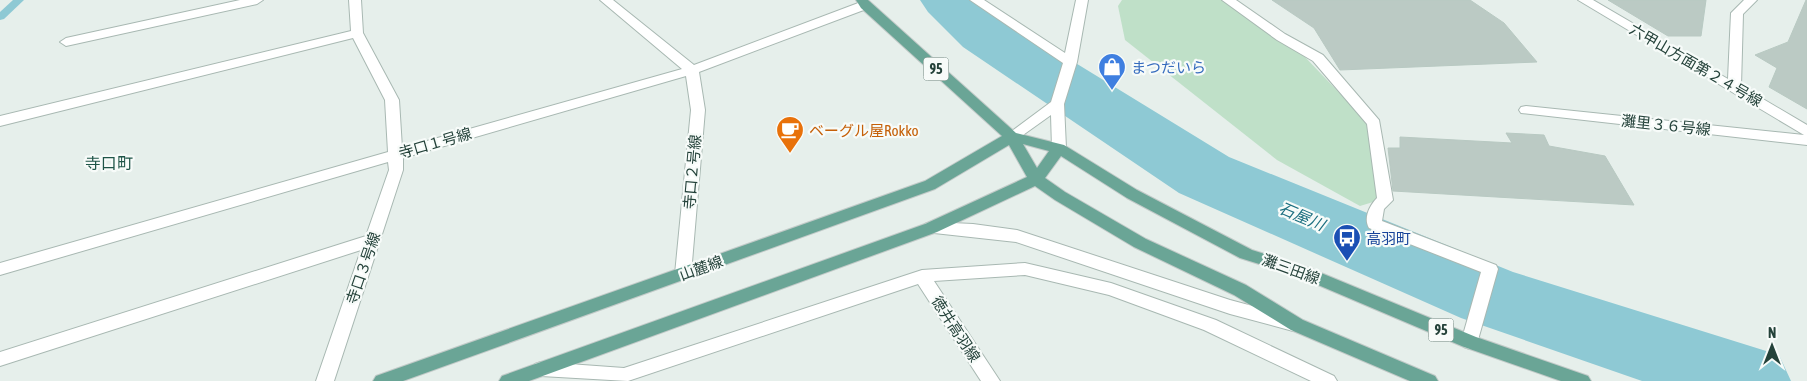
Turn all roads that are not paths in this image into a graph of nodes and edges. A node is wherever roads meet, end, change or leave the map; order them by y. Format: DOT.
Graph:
graph roads {
  1 [pos="256,0"];
  2 [pos="355,0"];
  3 [pos="606,0"];
  4 [pos="851,0"];
  5 [pos="976,0"];
  6 [pos="1082,0"];
  7 [pos="1228,0"];
  8 [pos="1584,0"];
  9 [pos="1751,0"];
  10 [pos="864,2"];
  11 [pos="357,33"];
  12 [pos="66,42"];
  13 [pos="1070,62"];
  14 [pos="692,70"];
  15 [pos="1734,88"];
  16 [pos="1057,104"];
  17 [pos="1526,110"];
  18 [pos="0,122"];
  19 [pos="1807,131"];
  20 [pos="1011,137"];
  21 [pos="1807,140"];
  22 [pos="1060,148"];
  23 [pos="395,155"];
  24 [pos="1036,179"];
  25 [pos="930,228"];
  26 [pos="373,240"];
  27 [pos="0,269"];
  28 [pos="683,274"];
  29 [pos="922,276"];
  30 [pos="1297,325"];
  31 [pos="1471,339"];
  32 [pos="0,359"];
  33 [pos="541,369"];
  34 [pos="623,378"];
  35 [pos="325,381"];
  36 [pos="382,381"];
  37 [pos="508,381"];
  38 [pos="991,381"];
  39 [pos="1328,381"];
  40 [pos="1429,381"];
  41 [pos="1582,381"];
  1 -- 12 [label="street"];
  2 -- 11 [label="street"];
  3 -- 14 [label="street"];
  4 -- 10 [label="street"];
  5 -- 13 [label="street"];
  6 -- 13 [label="street"];
  7 -- 31 [label="street"];
  8 -- 15 [label="street, 六甲山方面第２４号線"];
  9 -- 15 [label="street"];
  10 -- 14 [label="street, 寺口１号線"];
  10 -- 20 [label="main road, 灘三田線 / 95"];
  11 -- 18 [label="street"];
  11 -- 23 [label="street, 寺口３号線"];
  13 -- 16 [label="street"];
  14 -- 23 [label="street, 寺口１号線"];
  14 -- 28 [label="street, 寺口２号線"];
  15 -- 19 [label="street, 六甲山方面第２４号線"];
  16 -- 20 [label="street"];
  16 -- 22 [label="street"];
  17 -- 21 [label="street, 灘里３６号線"];
  20 -- 22 [label="main road, 灘三田線 / 95"];
  20 -- 24 [label="main road, 灘三田線 / 95"];
  20 -- 28 [label="main road, 山麓線"];
  22 -- 24 [label="main road"];
  22 -- 31 [label="main road, 灘三田線 / 95"];
  23 -- 26 [label="street, 寺口３号線"];
  23 -- 27 [label="street, 寺口１号線"];
  24 -- 25 [label="main road"];
  24 -- 30 [label="main road, 灘三田線 / 95"];
  25 -- 30 [label="street"];
  25 -- 33 [label="main road"];
  26 -- 32 [label="street"];
  26 -- 35 [label="street, 寺口３号線"];
  28 -- 36 [label="main road, 山麓線"];
  29 -- 34 [label="street"];
  29 -- 38 [label="street, 徳井高羽線"];
  29 -- 39 [label="street"];
  30 -- 40 [label="main road, 灘三田線 / 95"];
  31 -- 41 [label="main road, 灘三田線 / 95"];
  33 -- 34 [label="street"];
  33 -- 37 [label="main road"];
}
